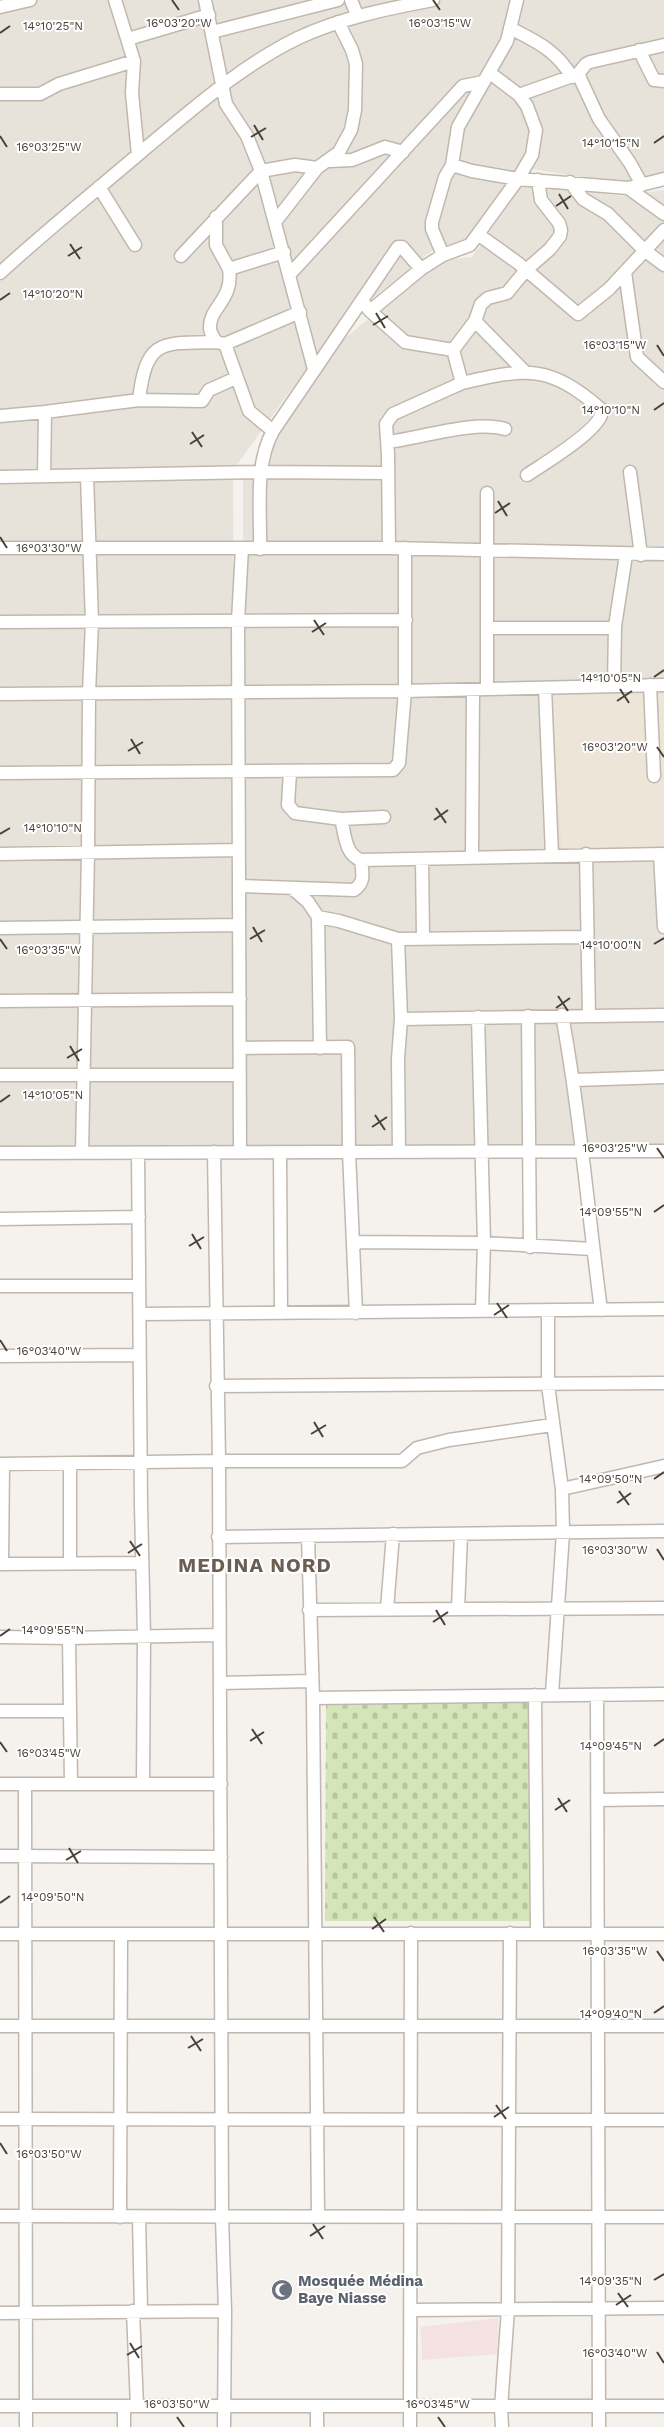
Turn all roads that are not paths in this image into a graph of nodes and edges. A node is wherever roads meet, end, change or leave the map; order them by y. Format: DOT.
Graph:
graph roads {
  1 [pos="30,0"];
  2 [pos="115,0"];
  3 [pos="205,0"];
  4 [pos="338,0"];
  5 [pos="351,0"];
  6 [pos="432,0"];
  7 [pos="518,0"];
  8 [pos="400,3"];
  9 [pos="7,4"];
  10 [pos="209,15"];
  11 [pos="357,15"];
  12 [pos="338,22"];
  13 [pos="510,28"];
  14 [pos="212,32"];
  15 [pos="128,40"];
  16 [pos="664,45"];
  17 [pos="639,50"];
  18 [pos="134,61"];
  19 [pos="575,75"];
  20 [pos="486,78"];
  21 [pos="664,81"];
  22 [pos="220,86"];
  23 [pos="0,94"];
  24 [pos="519,95"];
  25 [pos="404,152"];
  26 [pos="138,155"];
  27 [pos="330,161"];
  28 [pos="452,165"];
  29 [pos="317,168"];
  30 [pos="261,171"];
  31 [pos="518,179"];
  32 [pos="538,180"];
  33 [pos="570,182"];
  34 [pos="656,184"];
  35 [pos="99,187"];
  36 [pos="628,188"];
  37 [pos="664,214"];
  38 [pos="216,218"];
  39 [pos="275,222"];
  40 [pos="664,230"];
  41 [pos="479,235"];
  42 [pos="135,245"];
  43 [pos="644,250"];
  44 [pos="284,252"];
  45 [pos="443,255"];
  46 [pos="180,256"];
  47 [pos="664,265"];
  48 [pos="228,269"];
  49 [pos="421,269"];
  50 [pos="526,270"];
  51 [pos="625,272"];
  52 [pos="0,273"];
  53 [pos="290,274"];
  54 [pos="367,306"];
  55 [pos="300,312"];
  56 [pos="475,321"];
  57 [pos="220,343"];
  58 [pos="453,350"];
  59 [pos="314,368"];
  60 [pos="524,371"];
  61 [pos="236,378"];
  62 [pos="664,382"];
  63 [pos="462,383"];
  64 [pos="139,400"];
  65 [pos="45,412"];
  66 [pos="0,416"];
  67 [pos="505,430"];
  68 [pos="274,431"];
  69 [pos="388,442"];
  70 [pos="262,472"];
  71 [pos="630,472"];
  72 [pos="388,473"];
  73 [pos="527,475"];
  74 [pos="44,476"];
  75 [pos="87,476"];
  76 [pos="0,477"];
  77 [pos="487,493"];
  78 [pos="88,547"];
  79 [pos="0,548"];
  80 [pos="242,548"];
  81 [pos="389,548"];
  82 [pos="405,548"];
  83 [pos="260,549"];
  84 [pos="488,550"];
  85 [pos="664,554"];
  86 [pos="626,555"];
  87 [pos="641,555"];
  88 [pos="406,620"];
  89 [pos="238,621"];
  90 [pos="0,622"];
  91 [pos="92,622"];
  92 [pos="615,626"];
  93 [pos="488,628"];
  94 [pos="664,684"];
  95 [pos="650,685"];
  96 [pos="614,686"];
  97 [pos="545,688"];
  98 [pos="487,689"];
  99 [pos="473,690"];
  100 [pos="406,692"];
  101 [pos="88,693"];
  102 [pos="238,693"];
  103 [pos="0,694"];
  104 [pos="238,770"];
  105 [pos="88,772"];
  106 [pos="290,772"];
  107 [pos="0,773"];
  108 [pos="654,776"];
  109 [pos="384,817"];
  110 [pos="341,819"];
  111 [pos="239,850"];
  112 [pos="88,853"];
  113 [pos="0,854"];
  114 [pos="586,854"];
  115 [pos="662,854"];
  116 [pos="552,855"];
  117 [pos="472,857"];
  118 [pos="422,859"];
  119 [pos="361,860"];
  120 [pos="239,886"];
  121 [pos="292,888"];
  122 [pos="318,918"];
  123 [pos="239,924"];
  124 [pos="86,927"];
  125 [pos="664,927"];
  126 [pos="0,928"];
  127 [pos="587,937"];
  128 [pos="423,938"];
  129 [pos="398,939"];
  130 [pos="240,999"];
  131 [pos="86,1000"];
  132 [pos="0,1001"];
  133 [pos="562,1015"];
  134 [pos="589,1015"];
  135 [pos="664,1015"];
  136 [pos="528,1016"];
  137 [pos="478,1017"];
  138 [pos="401,1019"];
  139 [pos="240,1048"];
  140 [pos="320,1048"];
  141 [pos="0,1075"];
  142 [pos="84,1075"];
  143 [pos="240,1075"];
  144 [pos="664,1078"];
  145 [pos="574,1080"];
  146 [pos="582,1151"];
  147 [pos="664,1151"];
  148 [pos="214,1152"];
  149 [pos="240,1152"];
  150 [pos="280,1152"];
  151 [pos="350,1152"];
  152 [pos="399,1152"];
  153 [pos="480,1152"];
  154 [pos="529,1152"];
  155 [pos="0,1153"];
  156 [pos="82,1153"];
  157 [pos="138,1153"];
  158 [pos="139,1217"];
  159 [pos="0,1218"];
  160 [pos="484,1243"];
  161 [pos="354,1246"];
  162 [pos="530,1247"];
  163 [pos="593,1249"];
  164 [pos="0,1286"];
  165 [pos="139,1286"];
  166 [pos="664,1309"];
  167 [pos="548,1310"];
  168 [pos="601,1310"];
  169 [pos="482,1311"];
  170 [pos="356,1312"];
  171 [pos="281,1313"];
  172 [pos="140,1314"];
  173 [pos="216,1314"];
  174 [pos="140,1355"];
  175 [pos="0,1356"];
  176 [pos="664,1383"];
  177 [pos="548,1385"];
  178 [pos="216,1386"];
  179 [pos="552,1425"];
  180 [pos="218,1461"];
  181 [pos="142,1463"];
  182 [pos="1,1464"];
  183 [pos="70,1464"];
  184 [pos="664,1466"];
  185 [pos="562,1489"];
  186 [pos="664,1531"];
  187 [pos="563,1533"];
  188 [pos="393,1534"];
  189 [pos="461,1534"];
  190 [pos="308,1536"];
  191 [pos="218,1537"];
  192 [pos="70,1562"];
  193 [pos="142,1563"];
  194 [pos="1,1564"];
  195 [pos="664,1608"];
  196 [pos="387,1609"];
  197 [pos="458,1609"];
  198 [pos="309,1610"];
  199 [pos="558,1610"];
  200 [pos="219,1635"];
  201 [pos="144,1636"];
  202 [pos="0,1637"];
  203 [pos="69,1638"];
  204 [pos="312,1682"];
  205 [pos="220,1683"];
  206 [pos="552,1694"];
  207 [pos="664,1694"];
  208 [pos="535,1695"];
  209 [pos="597,1695"];
  210 [pos="313,1698"];
  211 [pos="0,1711"];
  212 [pos="70,1711"];
  213 [pos="0,1784"];
  214 [pos="25,1784"];
  215 [pos="71,1784"];
  216 [pos="143,1784"];
  217 [pos="221,1784"];
  218 [pos="664,1799"];
  219 [pos="597,1800"];
  220 [pos="0,1856"];
  221 [pos="26,1856"];
  222 [pos="221,1857"];
  223 [pos="314,1933"];
  224 [pos="411,1933"];
  225 [pos="510,1933"];
  226 [pos="537,1933"];
  227 [pos="598,1933"];
  228 [pos="0,1934"];
  229 [pos="27,1934"];
  230 [pos="121,1934"];
  231 [pos="222,1934"];
  232 [pos="664,1934"];
  233 [pos="509,2025"];
  234 [pos="598,2025"];
  235 [pos="0,2026"];
  236 [pos="27,2026"];
  237 [pos="121,2026"];
  238 [pos="222,2026"];
  239 [pos="315,2026"];
  240 [pos="411,2026"];
  241 [pos="664,2026"];
  242 [pos="0,2119"];
  243 [pos="27,2119"];
  244 [pos="222,2119"];
  245 [pos="316,2119"];
  246 [pos="122,2120"];
  247 [pos="411,2120"];
  248 [pos="508,2120"];
  249 [pos="598,2120"];
  250 [pos="664,2120"];
  251 [pos="0,2216"];
  252 [pos="27,2216"];
  253 [pos="120,2217"];
  254 [pos="139,2217"];
  255 [pos="222,2217"];
  256 [pos="318,2217"];
  257 [pos="411,2217"];
  258 [pos="508,2217"];
  259 [pos="598,2217"];
  260 [pos="664,2217"];
  261 [pos="598,2308"];
  262 [pos="664,2308"];
  263 [pos="508,2309"];
  264 [pos="411,2310"];
  265 [pos="137,2311"];
  266 [pos="225,2311"];
  267 [pos="27,2312"];
  268 [pos="0,2313"];
  269 [pos="0,2406"];
  270 [pos="26,2406"];
  271 [pos="137,2406"];
  272 [pos="224,2406"];
  273 [pos="317,2406"];
  274 [pos="410,2406"];
  275 [pos="599,2406"];
  276 [pos="664,2406"];
  277 [pos="501,2408"];
  278 [pos="124,2417"];
  279 [pos="26,2427"];
  280 [pos="115,2427"];
  281 [pos="224,2427"];
  282 [pos="317,2427"];
  283 [pos="410,2427"];
  284 [pos="502,2427"];
  285 [pos="599,2427"];
  1 -- 9 [label="street"];
  2 -- 15 [label="street"];
  3 -- 10 [label="street"];
  4 -- 14 [label="street"];
  5 -- 11 [label="street"];
  6 -- 8 [label="street"];
  7 -- 13 [label="street"];
  8 -- 11 [label="street"];
  10 -- 14 [label="street"];
  10 -- 15 [label="street"];
  11 -- 12 [label="street"];
  12 -- 22 [label="street"];
  12 -- 27 [label="street"];
  13 -- 19 [label="street"];
  13 -- 20 [label="street"];
  14 -- 22 [label="street"];
  15 -- 18 [label="street"];
  16 -- 17 [label="street"];
  17 -- 19 [label="street"];
  17 -- 21 [label="street"];
  18 -- 23 [label="street"];
  18 -- 26 [label="street"];
  19 -- 24 [label="street"];
  19 -- 34 [label="street"];
  20 -- 24 [label="street"];
  20 -- 25 [label="street"];
  20 -- 28 [label="street"];
  22 -- 26 [label="street"];
  22 -- 30 [label="street"];
  24 -- 31 [label="street"];
  25 -- 27 [label="street"];
  25 -- 53 [label="street"];
  26 -- 35 [label="street"];
  27 -- 29 [label="street"];
  28 -- 31 [label="street"];
  28 -- 45 [label="street"];
  29 -- 30 [label="street"];
  29 -- 39 [label="street"];
  30 -- 38 [label="street"];
  30 -- 39 [label="street"];
  31 -- 32 [label="street"];
  31 -- 41 [label="street"];
  32 -- 33 [label="street"];
  32 -- 50 [label="street"];
  33 -- 36 [label="street"];
  33 -- 43 [label="street"];
  34 -- 36 [label="street"];
  35 -- 42 [label="street"];
  35 -- 52 [label="street"];
  36 -- 37 [label="street"];
  38 -- 46 [label="street"];
  38 -- 48 [label="street"];
  39 -- 44 [label="street"];
  40 -- 43 [label="street"];
  41 -- 45 [label="street"];
  41 -- 50 [label="street"];
  43 -- 47 [label="street"];
  43 -- 51 [label="street"];
  44 -- 48 [label="street"];
  44 -- 53 [label="street"];
  45 -- 49 [label="street"];
  48 -- 57 [label="street"];
  49 -- 54 [label="street"];
  49 -- 54 [label="street"];
  50 -- 51 [label="street"];
  50 -- 56 [label="street"];
  51 -- 62 [label="street"];
  53 -- 55 [label="street"];
  54 -- 58 [label="street"];
  54 -- 59 [label="street"];
  55 -- 57 [label="street"];
  55 -- 59 [label="street"];
  56 -- 58 [label="street"];
  56 -- 60 [label="street"];
  57 -- 61 [label="street"];
  57 -- 64 [label="street"];
  58 -- 63 [label="street"];
  59 -- 68 [label="street"];
  60 -- 63 [label="street"];
  60 -- 73 [label="street"];
  61 -- 64 [label="street"];
  61 -- 68 [label="street"];
  63 -- 69 [label="street"];
  64 -- 65 [label="street"];
  65 -- 66 [label="street"];
  65 -- 74 [label="street"];
  67 -- 69 [label="street"];
  68 -- 70 [label="street"];
  69 -- 72 [label="street"];
  70 -- 72 [label="street"];
  70 -- 75 [label="street"];
  70 -- 83 [label="street"];
  71 -- 87 [label="street"];
  72 -- 81 [label="street"];
  74 -- 75 [label="street"];
  74 -- 76 [label="street"];
  75 -- 78 [label="street"];
  77 -- 84 [label="street"];
  78 -- 79 [label="street"];
  78 -- 80 [label="street"];
  78 -- 91 [label="street"];
  80 -- 83 [label="street"];
  80 -- 89 [label="street"];
  81 -- 82 [label="street"];
  81 -- 83 [label="street"];
  82 -- 84 [label="street"];
  82 -- 88 [label="street"];
  84 -- 86 [label="street"];
  84 -- 93 [label="street"];
  85 -- 87 [label="street"];
  86 -- 87 [label="street"];
  86 -- 92 [label="street"];
  88 -- 89 [label="street"];
  88 -- 100 [label="street"];
  89 -- 91 [label="street"];
  89 -- 102 [label="street"];
  90 -- 91 [label="street"];
  91 -- 101 [label="street"];
  92 -- 93 [label="street"];
  92 -- 96 [label="street"];
  93 -- 98 [label="street"];
  94 -- 95 [label="street"];
  95 -- 96 [label="street"];
  95 -- 108 [label="street"];
  96 -- 97 [label="street"];
  97 -- 98 [label="street"];
  97 -- 116 [label="street"];
  98 -- 99 [label="street"];
  99 -- 100 [label="street"];
  99 -- 117 [label="street"];
  100 -- 102 [label="street"];
  100 -- 106 [label="street"];
  101 -- 102 [label="street"];
  101 -- 103 [label="street"];
  101 -- 105 [label="street"];
  102 -- 104 [label="street"];
  104 -- 105 [label="street"];
  104 -- 106 [label="street"];
  104 -- 111 [label="street"];
  105 -- 107 [label="street"];
  105 -- 112 [label="street"];
  106 -- 110 [label="street"];
  109 -- 110 [label="street"];
  110 -- 119 [label="street"];
  111 -- 112 [label="street"];
  111 -- 120 [label="street"];
  112 -- 113 [label="street"];
  112 -- 124 [label="street"];
  114 -- 115 [label="street"];
  114 -- 116 [label="street"];
  114 -- 127 [label="street"];
  115 -- 125 [label="street"];
  116 -- 117 [label="street"];
  117 -- 118 [label="street"];
  118 -- 119 [label="street"];
  118 -- 128 [label="street"];
  119 -- 121 [label="street"];
  120 -- 121 [label="street"];
  120 -- 123 [label="street"];
  121 -- 122 [label="street"];
  122 -- 129 [label="street"];
  122 -- 140 [label="street"];
  123 -- 124 [label="street"];
  123 -- 130 [label="street"];
  124 -- 126 [label="street"];
  124 -- 131 [label="street"];
  127 -- 128 [label="street"];
  127 -- 134 [label="street"];
  128 -- 129 [label="street"];
  129 -- 138 [label="street"];
  130 -- 131 [label="street"];
  130 -- 139 [label="street"];
  131 -- 132 [label="street"];
  131 -- 142 [label="street"];
  133 -- 134 [label="street"];
  133 -- 136 [label="street"];
  133 -- 145 [label="street"];
  134 -- 135 [label="street"];
  136 -- 137 [label="street"];
  136 -- 154 [label="street"];
  137 -- 138 [label="street"];
  137 -- 153 [label="street"];
  138 -- 152 [label="street"];
  139 -- 140 [label="street"];
  139 -- 143 [label="street"];
  140 -- 151 [label="street"];
  141 -- 142 [label="street"];
  142 -- 143 [label="street"];
  142 -- 156 [label="street"];
  143 -- 149 [label="street"];
  144 -- 145 [label="street"];
  145 -- 146 [label="street"];
  146 -- 147 [label="street"];
  146 -- 154 [label="street"];
  146 -- 163 [label="street"];
  148 -- 149 [label="street"];
  148 -- 157 [label="street"];
  148 -- 173 [label="street"];
  149 -- 150 [label="street"];
  150 -- 151 [label="street"];
  150 -- 171 [label="street"];
  151 -- 152 [label="street"];
  151 -- 161 [label="street"];
  152 -- 153 [label="street"];
  153 -- 154 [label="street"];
  153 -- 160 [label="street"];
  154 -- 162 [label="street"];
  155 -- 156 [label="street"];
  156 -- 157 [label="street"];
  157 -- 158 [label="street"];
  158 -- 159 [label="street"];
  158 -- 165 [label="street"];
  160 -- 161 [label="street"];
  160 -- 162 [label="street"];
  160 -- 169 [label="street"];
  161 -- 170 [label="street"];
  162 -- 163 [label="street"];
  163 -- 168 [label="street"];
  164 -- 165 [label="street"];
  165 -- 172 [label="street"];
  166 -- 168 [label="street"];
  167 -- 168 [label="street"];
  167 -- 169 [label="street"];
  167 -- 177 [label="street"];
  169 -- 170 [label="street"];
  170 -- 171 [label="street"];
  171 -- 173 [label="street"];
  172 -- 173 [label="street"];
  172 -- 174 [label="street"];
  173 -- 178 [label="street"];
  174 -- 175 [label="street"];
  174 -- 181 [label="street"];
  176 -- 177 [label="street"];
  177 -- 178 [label="street"];
  177 -- 179 [label="street"];
  178 -- 180 [label="street"];
  179 -- 180 [label="street"];
  179 -- 185 [label="street"];
  180 -- 181 [label="street"];
  180 -- 191 [label="street"];
  181 -- 183 [label="street"];
  181 -- 193 [label="street"];
  182 -- 183 [label="street"];
  182 -- 194 [label="street"];
  183 -- 192 [label="street"];
  184 -- 185 [label="street"];
  185 -- 187 [label="street"];
  186 -- 187 [label="street"];
  187 -- 189 [label="street"];
  187 -- 199 [label="street"];
  188 -- 189 [label="street"];
  188 -- 190 [label="street"];
  188 -- 196 [label="street"];
  189 -- 197 [label="street"];
  190 -- 191 [label="street"];
  190 -- 198 [label="street"];
  191 -- 200 [label="street"];
  192 -- 193 [label="street"];
  192 -- 194 [label="street"];
  193 -- 201 [label="street"];
  195 -- 199 [label="street"];
  196 -- 197 [label="street"];
  196 -- 198 [label="street"];
  197 -- 199 [label="street"];
  198 -- 204 [label="street"];
  199 -- 206 [label="street"];
  200 -- 201 [label="street"];
  200 -- 205 [label="street"];
  201 -- 203 [label="street"];
  201 -- 216 [label="street"];
  202 -- 203 [label="street"];
  203 -- 212 [label="street"];
  204 -- 205 [label="street"];
  204 -- 210 [label="street"];
  205 -- 217 [label="street"];
  206 -- 208 [label="street"];
  206 -- 209 [label="street"];
  207 -- 209 [label="street"];
  208 -- 210 [label="street"];
  208 -- 226 [label="street"];
  209 -- 219 [label="street"];
  210 -- 223 [label="street"];
  211 -- 212 [label="street"];
  212 -- 215 [label="street"];
  213 -- 214 [label="street"];
  214 -- 215 [label="street"];
  214 -- 221 [label="street"];
  215 -- 216 [label="street"];
  216 -- 217 [label="street"];
  217 -- 222 [label="street"];
  218 -- 219 [label="street"];
  219 -- 227 [label="street"];
  220 -- 221 [label="street"];
  221 -- 222 [label="street"];
  221 -- 229 [label="street"];
  222 -- 231 [label="street"];
  223 -- 224 [label="street"];
  223 -- 231 [label="street"];
  223 -- 239 [label="street"];
  224 -- 225 [label="street"];
  224 -- 240 [label="street"];
  225 -- 226 [label="street"];
  225 -- 233 [label="street"];
  226 -- 227 [label="street"];
  227 -- 232 [label="street"];
  227 -- 234 [label="street"];
  228 -- 229 [label="street"];
  229 -- 230 [label="street"];
  229 -- 236 [label="street"];
  230 -- 231 [label="street"];
  230 -- 237 [label="street"];
  231 -- 238 [label="street"];
  233 -- 234 [label="street"];
  233 -- 240 [label="street"];
  233 -- 248 [label="street"];
  234 -- 241 [label="street"];
  234 -- 249 [label="street"];
  235 -- 236 [label="street"];
  236 -- 237 [label="street"];
  236 -- 243 [label="street"];
  237 -- 238 [label="street"];
  237 -- 246 [label="street"];
  238 -- 239 [label="street"];
  238 -- 244 [label="street"];
  239 -- 240 [label="street"];
  239 -- 245 [label="street"];
  240 -- 247 [label="street"];
  242 -- 243 [label="street"];
  243 -- 246 [label="street"];
  243 -- 252 [label="street"];
  244 -- 245 [label="street"];
  244 -- 246 [label="street"];
  244 -- 255 [label="street"];
  245 -- 247 [label="street"];
  245 -- 256 [label="street"];
  246 -- 253 [label="street"];
  247 -- 248 [label="street"];
  247 -- 257 [label="street"];
  248 -- 249 [label="street"];
  248 -- 258 [label="street"];
  249 -- 250 [label="street"];
  249 -- 259 [label="street"];
  251 -- 252 [label="street"];
  252 -- 253 [label="street"];
  252 -- 267 [label="street"];
  253 -- 254 [label="street"];
  254 -- 255 [label="street"];
  254 -- 265 [label="street"];
  255 -- 256 [label="street"];
  255 -- 266 [label="street"];
  256 -- 257 [label="street"];
  257 -- 258 [label="street"];
  257 -- 264 [label="street"];
  258 -- 259 [label="street"];
  258 -- 263 [label="street"];
  259 -- 260 [label="street"];
  259 -- 261 [label="street"];
  261 -- 262 [label="street"];
  261 -- 263 [label="street"];
  261 -- 275 [label="street"];
  263 -- 264 [label="street"];
  263 -- 277 [label="street"];
  264 -- 274 [label="street"];
  265 -- 266 [label="street"];
  265 -- 267 [label="street"];
  265 -- 271 [label="street"];
  266 -- 272 [label="street"];
  267 -- 268 [label="street"];
  267 -- 270 [label="street"];
  269 -- 270 [label="street"];
  270 -- 278 [label="street"];
  270 -- 279 [label="street"];
  271 -- 272 [label="street"];
  271 -- 278 [label="street"];
  272 -- 273 [label="street"];
  272 -- 281 [label="street"];
  273 -- 274 [label="street"];
  273 -- 282 [label="street"];
  274 -- 277 [label="street"];
  274 -- 283 [label="street"];
  275 -- 276 [label="street"];
  275 -- 277 [label="street"];
  275 -- 285 [label="street"];
  277 -- 284 [label="street"];
  278 -- 280 [label="street"];
}
